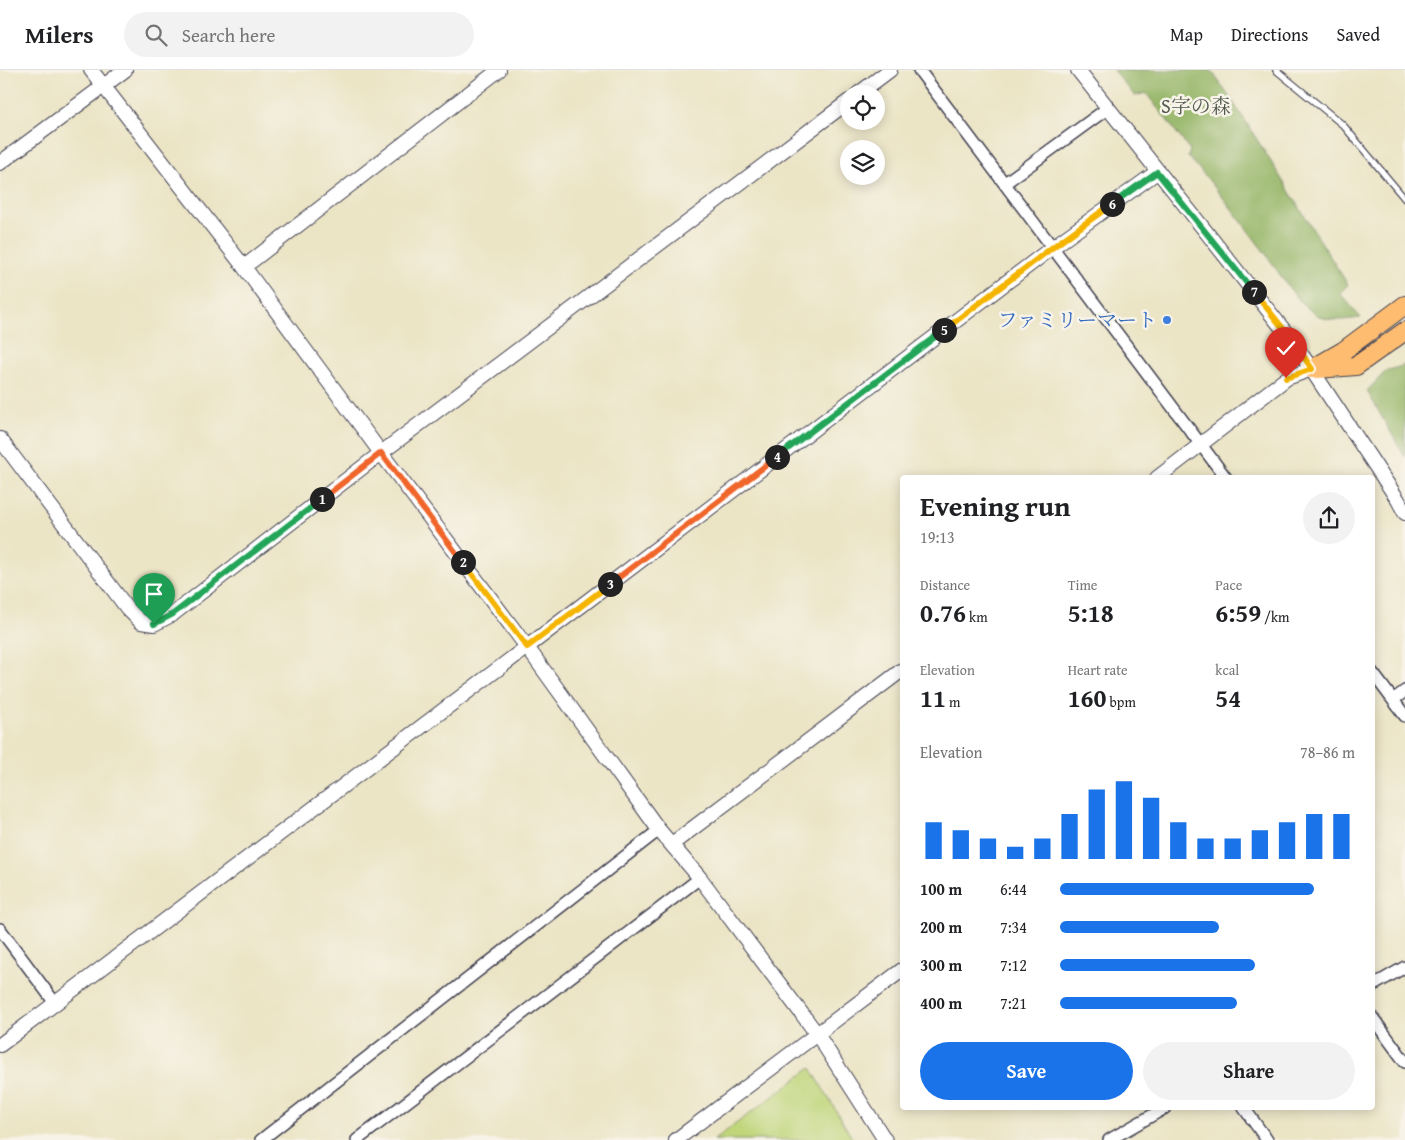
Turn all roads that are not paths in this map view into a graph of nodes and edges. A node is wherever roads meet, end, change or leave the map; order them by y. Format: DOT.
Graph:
graph roads {
  1 [pos="91,70"];
  2 [pos="125,70"];
  3 [pos="499,70"];
  4 [pos="890,70"];
  5 [pos="919,70"];
  6 [pos="1078,70"];
  7 [pos="1276,70"];
  8 [pos="870,85"];
  9 [pos="104,86"];
  10 [pos="840,108"];
  11 [pos="1108,108"];
  12 [pos="0,163"];
  13 [pos="1157,172"];
  14 [pos="1005,183"];
  15 [pos="1405,200"];
  16 [pos="1053,247"];
  17 [pos="244,267"];
  18 [pos="1405,305"];
  19 [pos="1405,330"];
  20 [pos="1312,369"];
  21 [pos="0,439"];
  22 [pos="1201,444"];
  23 [pos="381,453"];
  24 [pos="1161,475"];
  25 [pos="1224,475"];
  26 [pos="1405,513"];
  27 [pos="527,647"];
  28 [pos="900,672"];
  29 [pos="1375,676"];
  30 [pos="1405,691"];
  31 [pos="1393,700"];
  32 [pos="1405,716"];
  33 [pos="659,830"];
  34 [pos="672,844"];
  35 [pos="700,878"];
  36 [pos="0,929"];
  37 [pos="1405,967"];
  38 [pos="900,972"];
  39 [pos="1375,984"];
  40 [pos="55,1003"];
  41 [pos="1375,1022"];
  42 [pos="817,1034"];
  43 [pos="0,1045"];
  44 [pos="1405,1062"];
  45 [pos="1162,1110"];
  46 [pos="1245,1110"];
  47 [pos="261,1140"];
  48 [pos="357,1140"];
  49 [pos="676,1140"];
  50 [pos="885,1140"];
  51 [pos="1109,1140"];
  52 [pos="1267,1140"];
  1 -- 9 [label="street"];
  2 -- 9 [label="street"];
  3 -- 17 [label="street"];
  4 -- 8 [label="street"];
  5 -- 14 [label="street"];
  6 -- 11 [label="street"];
  7 -- 15 [label="lane"];
  9 -- 12 [label="street"];
  9 -- 17 [label="street"];
  10 -- 23 [label="street"];
  11 -- 13 [label="street"];
  11 -- 14 [label="street"];
  13 -- 16 [label="street"];
  13 -- 20 [label="street"];
  14 -- 16 [label="street"];
  16 -- 22 [label="street"];
  16 -- 27 [label="street"];
  17 -- 23 [label="street"];
  18 -- 20 [label="main road"];
  19 -- 20 [label="main road"];
  20 -- 22 [label="street"];
  20 -- 26 [label="street"];
  21 -- 23 [label="street"];
  22 -- 24 [label="street"];
  22 -- 25 [label="street"];
  23 -- 27 [label="street"];
  27 -- 33 [label="street"];
  27 -- 40 [label="street"];
  28 -- 34 [label="street"];
  29 -- 31 [label="street"];
  30 -- 31 [label="street"];
  31 -- 32 [label="street"];
  33 -- 34 [label="street"];
  33 -- 47 [label="street"];
  34 -- 35 [label="street"];
  35 -- 42 [label="street"];
  35 -- 48 [label="street"];
  36 -- 40 [label="street"];
  37 -- 39 [label="street"];
  38 -- 42 [label="street"];
  40 -- 43 [label="street"];
  41 -- 44 [label="street"];
  42 -- 49 [label="street"];
  42 -- 50 [label="street"];
  45 -- 51 [label="street"];
  46 -- 52 [label="street"];
}
